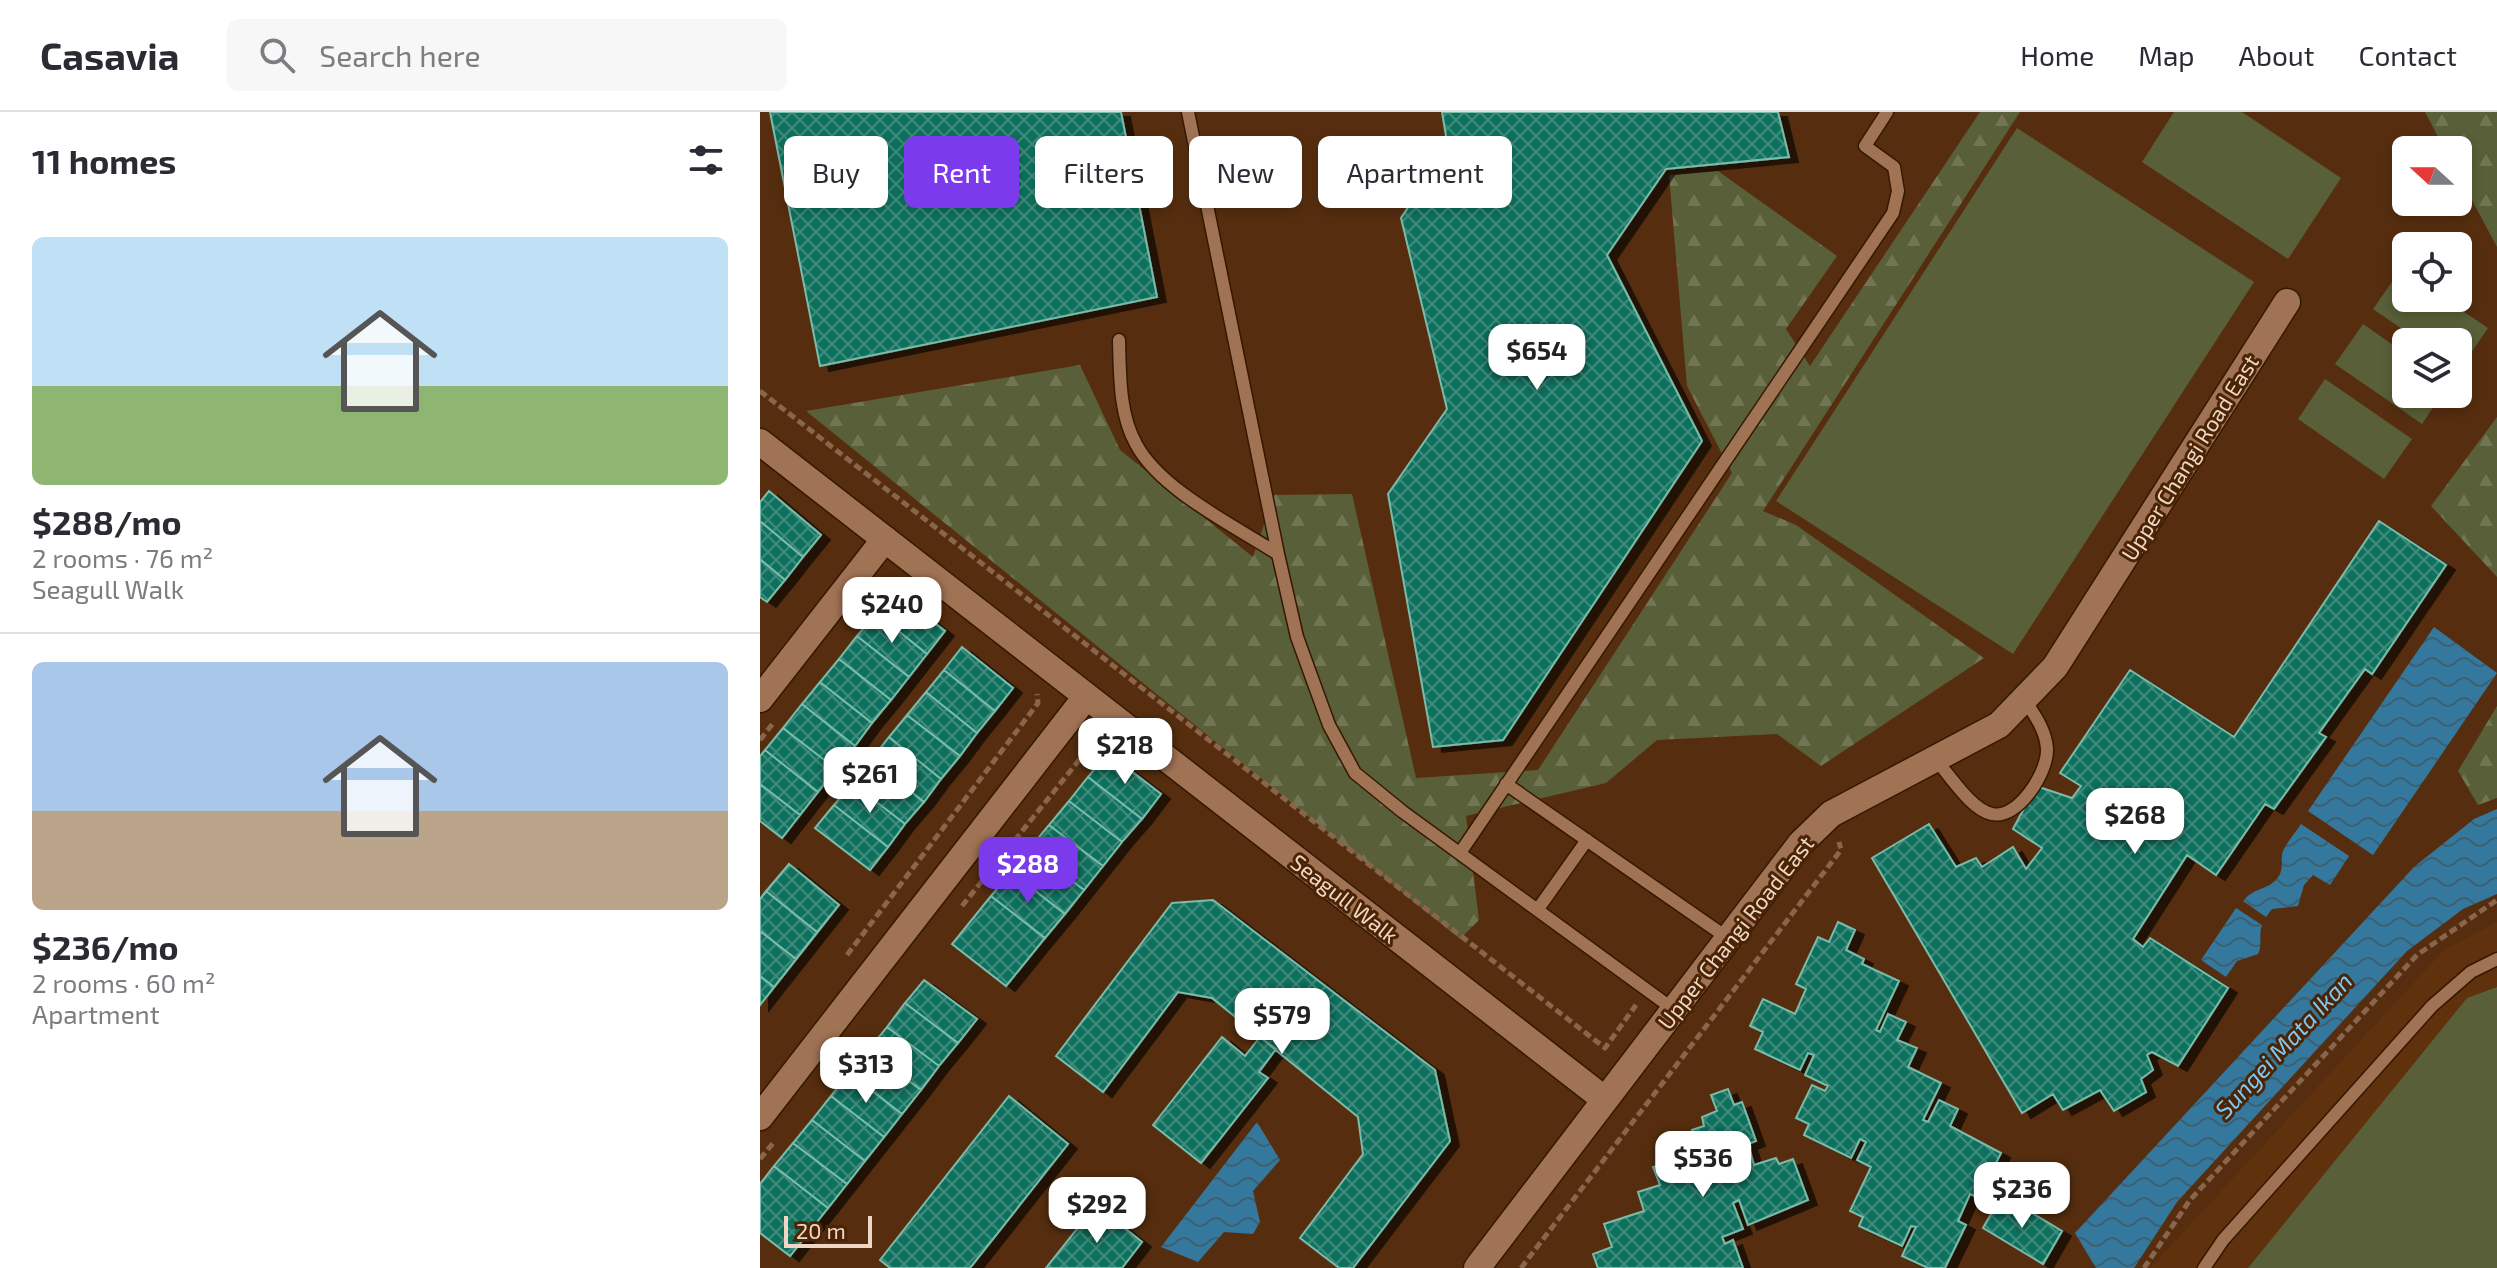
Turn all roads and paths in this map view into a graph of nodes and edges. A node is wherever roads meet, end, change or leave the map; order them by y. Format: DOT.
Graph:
graph roads {
  1 [pos="1188,112"];
  2 [pos="1887,112"];
  3 [pos="2287,302"];
  4 [pos="1119,340"];
  5 [pos="760,391"];
  6 [pos="760,442"];
  7 [pos="885,539"];
  8 [pos="1278,554"];
  9 [pos="1037,692"];
  10 [pos="1086,697"];
  11 [pos="2024,699"];
  12 [pos="770,707"];
  13 [pos="760,740"];
  14 [pos="1117,744"];
  15 [pos="1935,759"];
  16 [pos="1506,784"];
  17 [pos="1831,814"];
  18 [pos="1587,840"];
  19 [pos="1460,853"];
  20 [pos="2497,900"];
  21 [pos="1538,909"];
  22 [pos="959,910"];
  23 [pos="1729,939"];
  24 [pos="846,956"];
  25 [pos="2497,959"];
  26 [pos="1647,991"];
  27 [pos="1673,1009"];
  28 [pos="1604,1099"];
  29 [pos="770,1125"];
  30 [pos="760,1159"];
  31 [pos="1477,1268"];
  32 [pos="1521,1268"];
  33 [pos="2144,1268"];
  34 [pos="2204,1268"];
  1 -- 8 [label="lane"];
  2 -- 16 [label="lane"];
  3 -- 11 [label="street, Upper Changi Road East"];
  4 -- 8 [label="lane"];
  5 -- 26 [label="path"];
  6 -- 7 [label="street, Seagull Walk"];
  7 -- 10 [label="street, Seagull Walk"];
  7 -- 12 [label="street"];
  8 -- 19 [label="lane"];
  9 -- 24 [label="path"];
  10 -- 28 [label="street, Seagull Walk"];
  10 -- 29 [label="street"];
  11 -- 15 [label="street, Upper Changi Road East"];
  11 -- 15 [label="lane"];
  12 -- 13 [label="path"];
  14 -- 22 [label="path"];
  15 -- 17 [label="street, Upper Changi Road East"];
  16 -- 18 [label="lane"];
  16 -- 19 [label="lane"];
  17 -- 23 [label="street, Upper Changi Road East"];
  17 -- 32 [label="path"];
  18 -- 21 [label="lane"];
  18 -- 23 [label="lane"];
  19 -- 21 [label="lane"];
  20 -- 33 [label="path"];
  21 -- 26 [label="lane"];
  23 -- 27 [label="street, Upper Changi Road East"];
  25 -- 34 [label="lane"];
  26 -- 27 [label="lane"];
  27 -- 28 [label="street, Upper Changi Road East"];
  28 -- 31 [label="street, Upper Changi Road East"];
  29 -- 30 [label="path"];
}
